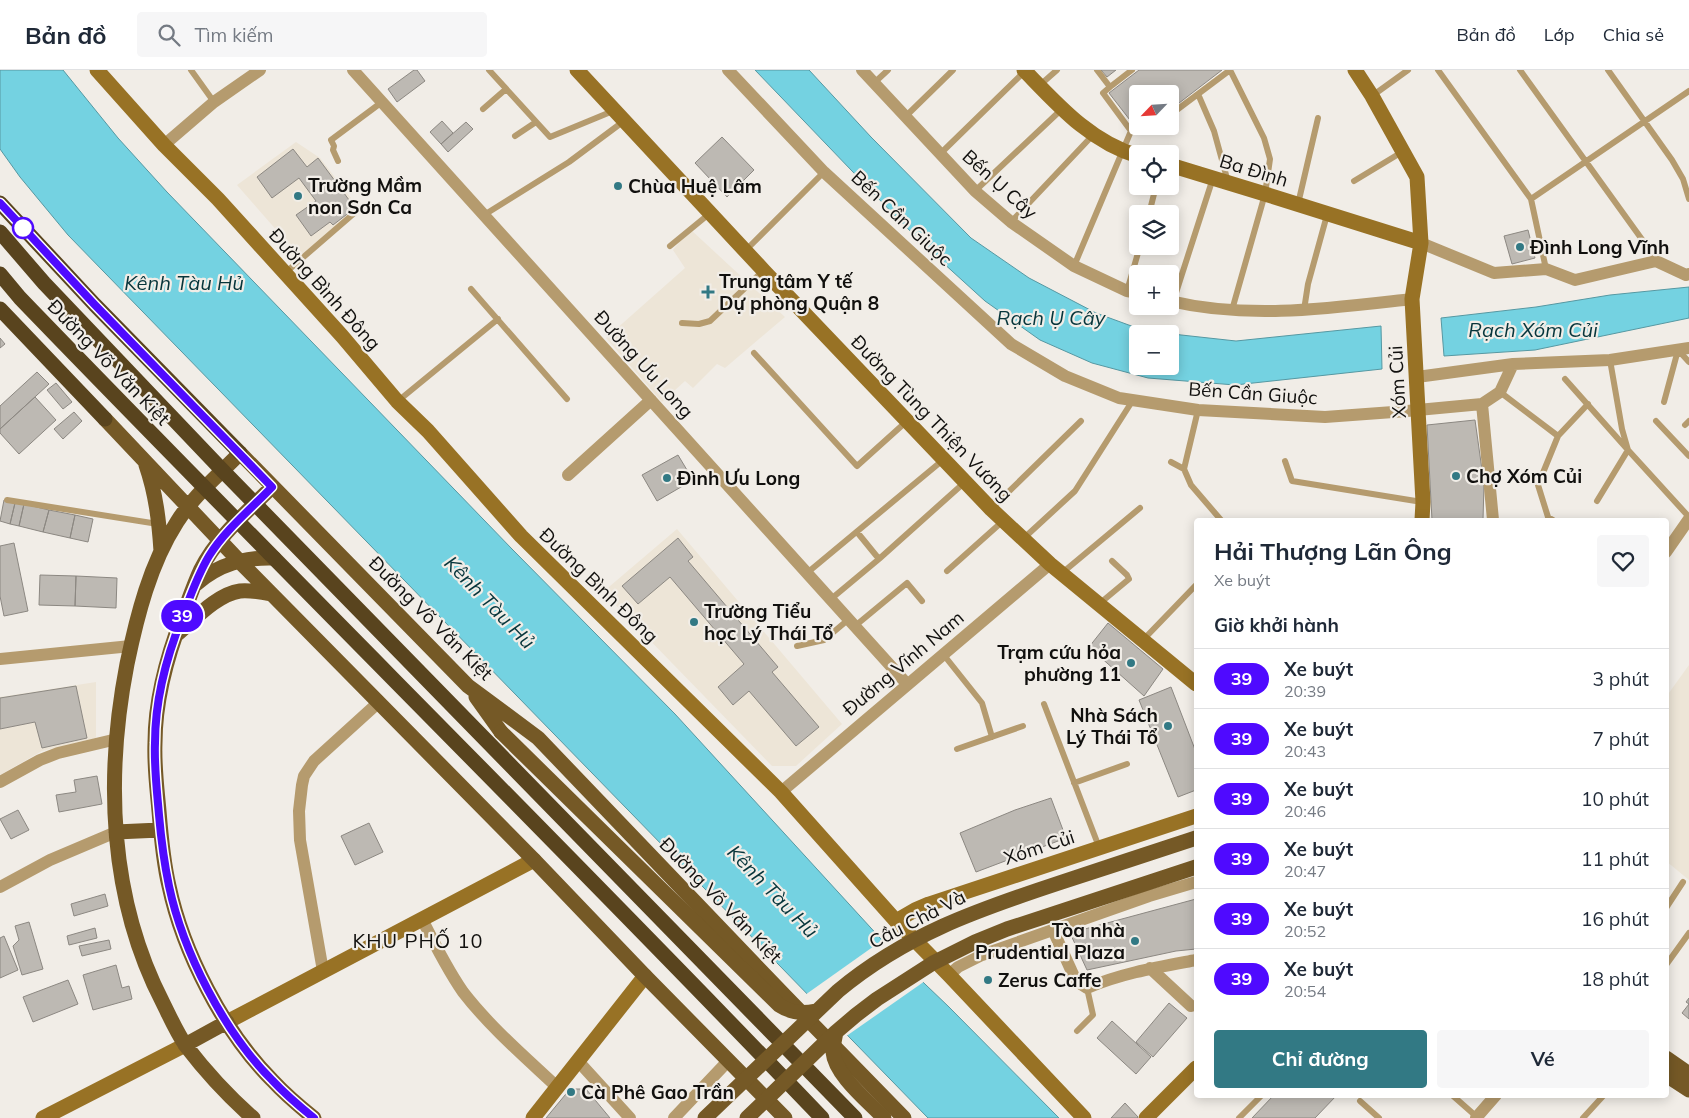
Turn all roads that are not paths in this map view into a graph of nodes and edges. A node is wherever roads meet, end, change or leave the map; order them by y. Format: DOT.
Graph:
graph roads {
  1 [pos="97,70"];
  2 [pos="191,70"];
  3 [pos="260,70"];
  4 [pos="353,70"];
  5 [pos="489,70"];
  6 [pos="578,70"];
  7 [pos="728,70"];
  8 [pos="862,70"];
  9 [pos="888,70"];
  10 [pos="953,70"];
  11 [pos="1057,70"];
  12 [pos="1097,70"];
  13 [pos="1132,70"];
  14 [pos="1230,70"];
  15 [pos="1355,70"];
  16 [pos="1408,70"];
  17 [pos="1438,70"];
  18 [pos="1520,70"];
  19 [pos="1608,70"];
  20 [pos="1024,71"];
  21 [pos="874,83"];
  22 [pos="1039,86"];
  23 [pos="1110,87"];
  24 [pos="506,89"];
  25 [pos="1689,92"];
  26 [pos="1198,94"];
  27 [pos="1372,96"];
  28 [pos="214,102"];
  29 [pos="382,102"];
  30 [pos="1179,108"];
  31 [pos="482,109"];
  32 [pos="1062,109"];
  33 [pos="619,116"];
  34 [pos="906,116"];
  35 [pos="1318,118"];
  36 [pos="1645,121"];
  37 [pos="536,122"];
  38 [pos="1093,135"];
  39 [pos="515,136"];
  40 [pos="164,145"];
  41 [pos="1122,151"];
  42 [pos="1403,151"];
  43 [pos="1129,153"];
  44 [pos="940,154"];
  45 [pos="1586,161"];
  46 [pos="338,162"];
  47 [pos="1179,169"];
  48 [pos="824,172"];
  49 [pos="1213,178"];
  50 [pos="1354,181"];
  51 [pos="1228,183"];
  52 [pos="975,191"];
  53 [pos="1265,194"];
  54 [pos="1531,199"];
  55 [pos="1689,199"];
  56 [pos="0,203"];
  57 [pos="1298,204"];
  58 [pos="360,209"];
  59 [pos="710,213"];
  60 [pos="1327,214"];
  61 [pos="484,215"];
  62 [pos="1011,222"];
  63 [pos="0,232"];
  64 [pos="1421,243"];
  65 [pos="670,246"];
  66 [pos="746,250"];
  67 [pos="1656,261"];
  68 [pos="1074,266"];
  69 [pos="1546,269"];
  70 [pos="764,271"];
  71 [pos="285,273"];
  72 [pos="0,274"];
  73 [pos="1689,274"];
  74 [pos="1179,281"];
  75 [pos="471,289"];
  76 [pos="1129,291"];
  77 [pos="1412,299"];
  78 [pos="1179,303"];
  79 [pos="0,309"];
  80 [pos="1304,310"];
  81 [pos="1232,311"];
  82 [pos="498,319"];
  83 [pos="682,322"];
  84 [pos="1684,349"];
  85 [pos="754,353"];
  86 [pos="1610,360"];
  87 [pos="1689,362"];
  88 [pos="1514,364"];
  89 [pos="1417,371"];
  90 [pos="1565,380"];
  91 [pos="1500,392"];
  92 [pos="567,398"];
  93 [pos="650,400"];
  94 [pos="1133,400"];
  95 [pos="398,401"];
  96 [pos="1664,402"];
  97 [pos="1482,404"];
  98 [pos="1588,404"];
  99 [pos="1198,410"];
  100 [pos="1418,410"];
  101 [pos="105,419"];
  102 [pos="907,421"];
  103 [pos="1656,421"];
  104 [pos="1081,422"];
  105 [pos="1558,436"];
  106 [pos="1628,450"];
  107 [pos="240,453"];
  108 [pos="1689,456"];
  109 [pos="943,460"];
  110 [pos="1284,461"];
  111 [pos="145,462"];
  112 [pos="1171,462"];
  113 [pos="1184,469"];
  114 [pos="223,471"];
  115 [pos="568,475"];
  116 [pos="965,482"];
  117 [pos="272,487"];
  118 [pos="205,489"];
  119 [pos="7,500"];
  120 [pos="1423,502"];
  121 [pos="1596,502"];
  122 [pos="255,504"];
  123 [pos="188,507"];
  124 [pos="1140,508"];
  125 [pos="991,509"];
  126 [pos="1219,518"];
  127 [pos="1422,518"];
  128 [pos="1493,518"];
  129 [pos="1550,518"];
  130 [pos="1689,518"];
  131 [pos="1003,520"];
  132 [pos="238,522"];
  133 [pos="167,526"];
  134 [pos="857,532"];
  135 [pos="1023,539"];
  136 [pos="220,540"];
  137 [pos="1669,548"];
  138 [pos="274,558"];
  139 [pos="879,559"];
  140 [pos="239,561"];
  141 [pos="1112,561"];
  142 [pos="1056,569"];
  143 [pos="947,571"];
  144 [pos="807,573"];
  145 [pos="193,587"];
  146 [pos="1194,588"];
  147 [pos="271,594"];
  148 [pos="831,599"];
  149 [pos="922,601"];
  150 [pos="1099,604"];
  151 [pos="852,623"];
  152 [pos="175,636"];
  153 [pos="1143,640"];
  154 [pos="131,646"];
  155 [pos="797,646"];
  156 [pos="943,654"];
  157 [pos="0,659"];
  158 [pos="1194,682"];
  159 [pos="907,684"];
  160 [pos="468,686"];
  161 [pos="379,702"];
  162 [pos="1044,704"];
  163 [pos="1023,726"];
  164 [pos="992,737"];
  165 [pos="117,740"];
  166 [pos="956,750"];
  167 [pos="1127,764"];
  168 [pos="0,782"];
  169 [pos="1074,783"];
  170 [pos="781,792"];
  171 [pos="1194,817"];
  172 [pos="160,830"];
  173 [pos="116,832"];
  174 [pos="1194,839"];
  175 [pos="1099,848"];
  176 [pos="534,860"];
  177 [pos="1194,867"];
  178 [pos="1684,882"];
  179 [pos="1194,883"];
  180 [pos="0,887"];
  181 [pos="1669,904"];
  182 [pos="422,918"];
  183 [pos="896,921"];
  184 [pos="1053,930"];
  185 [pos="1689,933"];
  186 [pos="1194,960"];
  187 [pos="1669,961"];
  188 [pos="1150,968"];
  189 [pos="323,971"];
  190 [pos="949,974"];
  191 [pos="645,976"];
  192 [pos="1087,988"];
  193 [pos="1191,1006"];
  194 [pos="816,1011"];
  195 [pos="227,1022"];
  196 [pos="836,1032"];
  197 [pos="1078,1032"];
  198 [pos="186,1045"];
  199 [pos="729,1060"];
  200 [pos="1669,1060"];
  201 [pos="578,1061"];
  202 [pos="1194,1070"];
  203 [pos="1689,1074"];
  204 [pos="1669,1077"];
  205 [pos="558,1087"];
  206 [pos="1689,1090"];
  207 [pos="1259,1098"];
  208 [pos="1455,1098"];
  209 [pos="1493,1098"];
  210 [pos="1601,1098"];
  211 [pos="1360,1101"];
  212 [pos="779,1116"];
  213 [pos="1476,1117"];
  214 [pos="43,1118"];
  215 [pos="252,1118"];
  216 [pos="314,1118"];
  217 [pos="533,1118"];
  218 [pos="630,1118"];
  219 [pos="674,1118"];
  220 [pos="705,1118"];
  221 [pos="747,1118"];
  222 [pos="822,1118"];
  223 [pos="855,1118"];
  224 [pos="884,1118"];
  225 [pos="904,1118"];
  226 [pos="1084,1118"];
  227 [pos="1146,1118"];
  228 [pos="1239,1118"];
  229 [pos="1378,1118"];
  230 [pos="1583,1118"];
  1 -- 40 [label="street, Đường Bình Đông"];
  2 -- 28 [label="lane"];
  3 -- 28 [label="street"];
  4 -- 29 [label="street, Đường Ưu Long"];
  5 -- 24 [label="lane"];
  6 -- 33 [label="street, Đường Tùng Thiện Vương"];
  7 -- 48 [label="street, Bến Cần Giuộc"];
  8 -- 21 [label="street, Bến Ụ Cây"];
  9 -- 21 [label="lane"];
  10 -- 34 [label="lane"];
  11 -- 22 [label="lane"];
  12 -- 23 [label="lane"];
  13 -- 23 [label="lane"];
  14 -- 26 [label="lane"];
  14 -- 53 [label="lane"];
  15 -- 27 [label="street, Xóm Củi"];
  16 -- 27 [label="lane"];
  17 -- 54 [label="lane"];
  18 -- 45 [label="lane"];
  19 -- 36 [label="lane"];
  20 -- 22 [label="street"];
  20 -- 44 [label="lane"];
  21 -- 34 [label="street, Bến Ụ Cây"];
  22 -- 32 [label="street"];
  23 -- 41 [label="lane"];
  24 -- 31 [label="lane"];
  24 -- 37 [label="lane"];
  25 -- 36 [label="lane"];
  26 -- 30 [label="lane"];
  26 -- 51 [label="lane"];
  27 -- 42 [label="street, Xóm Củi"];
  28 -- 40 [label="street"];
  29 -- 46 [label="lane"];
  29 -- 61 [label="street, Đường Ưu Long"];
  32 -- 38 [label="street"];
  32 -- 52 [label="lane"];
  33 -- 37 [label="lane"];
  33 -- 59 [label="street, Đường Tùng Thiện Vương"];
  33 -- 61 [label="lane"];
  34 -- 44 [label="street, Bến Ụ Cây"];
  35 -- 57 [label="lane"];
  36 -- 45 [label="lane"];
  36 -- 55 [label="lane"];
  37 -- 39 [label="lane"];
  38 -- 41 [label="street"];
  38 -- 62 [label="lane"];
  40 -- 71 [label="street, Đường Bình Đông"];
  41 -- 43 [label="street"];
  41 -- 68 [label="lane"];
  42 -- 50 [label="lane"];
  42 -- 64 [label="street, Xóm Củi"];
  44 -- 52 [label="street, Bến Ụ Cây"];
  45 -- 54 [label="lane"];
  45 -- 67 [label="lane"];
  47 -- 49 [label="street, Ba Đình"];
  48 -- 66 [label="lane"];
  48 -- 94 [label="street, Bến Cần Giuộc"];
  49 -- 51 [label="street, Ba Đình"];
  49 -- 74 [label="lane"];
  51 -- 53 [label="street, Ba Đình"];
  52 -- 62 [label="street, Bến Ụ Cây"];
  53 -- 57 [label="street, Ba Đình"];
  53 -- 81 [label="lane"];
  54 -- 69 [label="lane"];
  56 -- 107 [label="highway, Đường Võ Văn Kiệt"];
  57 -- 60 [label="street, Ba Đình"];
  58 -- 71 [label="lane"];
  59 -- 65 [label="lane"];
  59 -- 66 [label="street, Đường Tùng Thiện Vương"];
  60 -- 64 [label="street, Ba Đình"];
  60 -- 80 [label="lane"];
  61 -- 93 [label="street, Đường Ưu Long"];
  62 -- 68 [label="street, Bến Ụ Cây"];
  63 -- 114 [label="highway, Đường Võ Văn Kiệt"];
  64 -- 69 [label="street"];
  64 -- 77 [label="street, Xóm Củi"];
  66 -- 70 [label="street, Đường Tùng Thiện Vương"];
  67 -- 69 [label="street"];
  67 -- 73 [label="street"];
  68 -- 76 [label="street, Bến Ụ Cây"];
  70 -- 83 [label="lane"];
  70 -- 102 [label="street, Đường Tùng Thiện Vương"];
  71 -- 95 [label="street, Đường Bình Đông"];
  72 -- 118 [label="highway, Đường Võ Văn Kiệt"];
  75 -- 82 [label="lane"];
  77 -- 80 [label="street"];
  77 -- 89 [label="street, Xóm Củi"];
  78 -- 81 [label="street"];
  79 -- 101 [label="highway"];
  80 -- 81 [label="street"];
  82 -- 92 [label="lane"];
  82 -- 95 [label="lane"];
  84 -- 86 [label="street"];
  84 -- 87 [label="lane"];
  84 -- 96 [label="lane"];
  85 -- 102 [label="lane"];
  86 -- 88 [label="street"];
  86 -- 106 [label="lane"];
  88 -- 89 [label="street"];
  88 -- 91 [label="street"];
  89 -- 100 [label="street, Xóm Củi"];
  90 -- 98 [label="lane"];
  91 -- 97 [label="street"];
  91 -- 105 [label="lane"];
  93 -- 115 [label="street"];
  93 -- 144 [label="street, Đường Ưu Long"];
  94 -- 99 [label="street, Bến Cần Giuộc"];
  94 -- 135 [label="lane"];
  95 -- 170 [label="street, Đường Bình Đông"];
  97 -- 100 [label="street, Bến Cần Giuộc"];
  97 -- 128 [label="street"];
  98 -- 105 [label="lane"];
  98 -- 106 [label="lane"];
  99 -- 100 [label="street, Bến Cần Giuộc"];
  99 -- 113 [label="lane"];
  100 -- 120 [label="street, Xóm Củi"];
  101 -- 111 [label="main road"];
  102 -- 109 [label="street, Đường Tùng Thiện Vương"];
  103 -- 108 [label="lane"];
  104 -- 125 [label="lane"];
  105 -- 129 [label="lane"];
  106 -- 121 [label="lane"];
  106 -- 130 [label="lane"];
  107 -- 114 [label="main road"];
  107 -- 117 [label="main road, Đường Võ Văn Kiệt"];
  109 -- 116 [label="street, Đường Tùng Thiện Vương"];
  109 -- 134 [label="lane"];
  110 -- 120 [label="lane"];
  111 -- 123 [label="main road"];
  111 -- 133 [label="main road"];
  112 -- 113 [label="lane"];
  113 -- 126 [label="lane"];
  114 -- 118 [label="main road"];
  114 -- 122 [label="highway, Đường Võ Văn Kiệt"];
  116 -- 125 [label="street, Đường Tùng Thiện Vương"];
  116 -- 139 [label="lane"];
  117 -- 122 [label="main road"];
  117 -- 160 [label="main road, Đường Võ Văn Kiệt"];
  118 -- 123 [label="main road"];
  118 -- 132 [label="highway, Đường Võ Văn Kiệt"];
  119 -- 133 [label="lane"];
  120 -- 127 [label="street, Xóm Củi"];
  122 -- 132 [label="main road"];
  122 -- 223 [label="highway, Đường Võ Văn Kiệt"];
  123 -- 133 [label="main road"];
  123 -- 136 [label="main road"];
  124 -- 142 [label="lane"];
  125 -- 131 [label="street, Đường Tùng Thiện Vương"];
  130 -- 137 [label="street"];
  131 -- 135 [label="street, Đường Tùng Thiện Vương"];
  131 -- 143 [label="lane"];
  132 -- 136 [label="main road"];
  132 -- 138 [label="highway, Đường Võ Văn Kiệt"];
  133 -- 154 [label="main road"];
  134 -- 139 [label="lane"];
  134 -- 144 [label="lane"];
  135 -- 142 [label="street, Đường Tùng Thiện Vương"];
  136 -- 140 [label="main road"];
  136 -- 145 [label="main road"];
  138 -- 140 [label="main road"];
  138 -- 222 [label="highway, Đường Võ Văn Kiệt"];
  139 -- 148 [label="lane"];
  140 -- 145 [label="main road"];
  140 -- 147 [label="main road"];
  141 -- 150 [label="lane"];
  142 -- 150 [label="street, Đường Tùng Thiện Vương"];
  142 -- 156 [label="street, Đường Vĩnh Nam"];
  144 -- 148 [label="street, Đường Ưu Long"];
  145 -- 152 [label="main road"];
  146 -- 153 [label="lane"];
  147 -- 152 [label="main road"];
  147 -- 161 [label="main road"];
  148 -- 151 [label="street, Đường Ưu Long"];
  149 -- 151 [label="lane"];
  150 -- 153 [label="street, Đường Tùng Thiện Vương"];
  151 -- 155 [label="lane"];
  151 -- 159 [label="street, Đường Ưu Long"];
  152 -- 172 [label="main road"];
  153 -- 158 [label="street, Đường Tùng Thiện Vương"];
  154 -- 157 [label="street"];
  154 -- 165 [label="main road"];
  156 -- 159 [label="street, Đường Vĩnh Nam"];
  156 -- 164 [label="lane"];
  159 -- 170 [label="street, Đường Vĩnh Nam"];
  160 -- 194 [label="main road, bridge"];
  160 -- 225 [label="main road, Đường Võ Văn Kiệt"];
  161 -- 176 [label="main road"];
  161 -- 189 [label="street"];
  162 -- 169 [label="lane"];
  163 -- 164 [label="lane"];
  164 -- 166 [label="lane"];
  165 -- 168 [label="street"];
  165 -- 173 [label="main road"];
  167 -- 169 [label="lane"];
  169 -- 175 [label="lane"];
  170 -- 183 [label="street, Đường Bình Đông"];
  171 -- 175 [label="street, Xóm Củi"];
  172 -- 173 [label="main road"];
  172 -- 195 [label="main road"];
  173 -- 180 [label="street"];
  173 -- 198 [label="main road"];
  174 -- 194 [label="main road, Cầu Chà Và, bridge"];
  175 -- 183 [label="street, Xóm Củi"];
  176 -- 182 [label="street"];
  176 -- 191 [label="main road"];
  177 -- 196 [label="main road, bridge"];
  178 -- 181 [label="lane"];
  179 -- 184 [label="street"];
  182 -- 189 [label="street"];
  182 -- 205 [label="street"];
  183 -- 190 [label="street, Đường Bình Đông"];
  184 -- 190 [label="street"];
  184 -- 192 [label="street"];
  185 -- 187 [label="lane"];
  186 -- 188 [label="street"];
  188 -- 192 [label="street"];
  188 -- 193 [label="street"];
  189 -- 195 [label="street"];
  190 -- 226 [label="street, Đường Bình Đông"];
  191 -- 199 [label="main road"];
  191 -- 201 [label="street"];
  192 -- 197 [label="lane"];
  194 -- 220 [label="main road, Cầu Chà Và, bridge"];
  195 -- 198 [label="main road"];
  195 -- 216 [label="main road"];
  196 -- 221 [label="main road, bridge"];
  196 -- 224 [label="main road, bridge"];
  198 -- 214 [label="street"];
  198 -- 215 [label="main road"];
  199 -- 212 [label="main road"];
  199 -- 219 [label="street"];
  200 -- 203 [label="main road"];
  201 -- 205 [label="street"];
  201 -- 218 [label="street"];
  202 -- 227 [label="street"];
  204 -- 206 [label="main road"];
  205 -- 217 [label="street"];
  207 -- 228 [label="lane"];
  208 -- 213 [label="lane"];
  209 -- 213 [label="street"];
  210 -- 230 [label="lane"];
  211 -- 229 [label="lane"];
}
